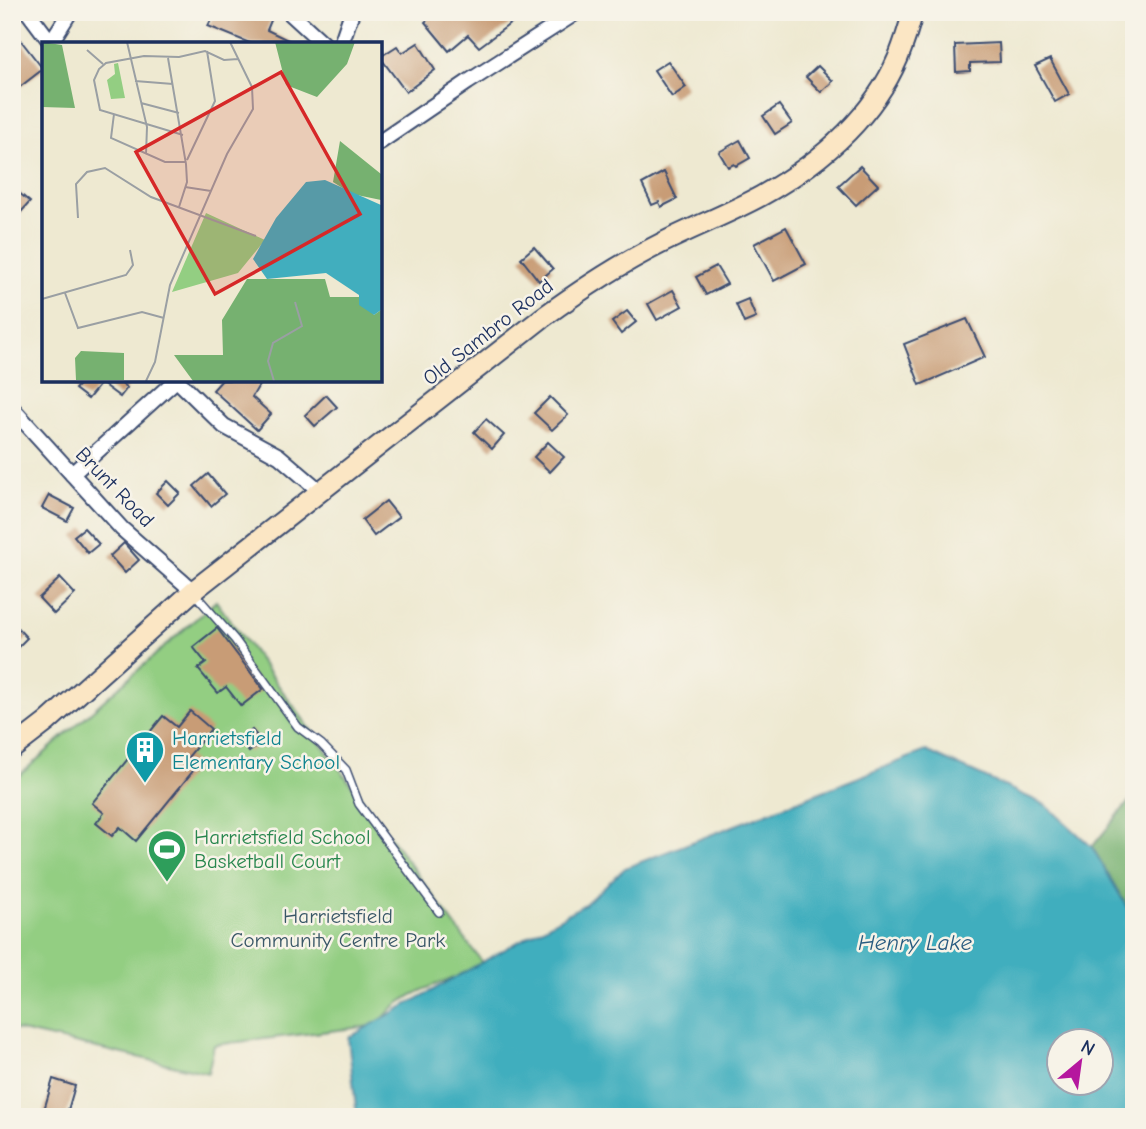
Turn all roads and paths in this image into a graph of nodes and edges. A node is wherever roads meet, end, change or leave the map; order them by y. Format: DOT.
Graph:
graph roads {
  1 [pos="28,12"];
  2 [pos="70,12"];
  3 [pos="289,12"];
  4 [pos="352,12"];
  5 [pos="577,12"];
  6 [pos="913,12"];
  7 [pos="50,42"];
  8 [pos="52,42"];
  9 [pos="322,42"];
  10 [pos="342,42"];
  11 [pos="382,141"];
  12 [pos="175,382"];
  13 [pos="179,382"];
  14 [pos="12,408"];
  15 [pos="72,474"];
  16 [pos="321,492"];
  17 [pos="193,590"];
  18 [pos="12,749"];
  19 [pos="439,912"];
  1 -- 7 [label="street"];
  2 -- 8 [label="street"];
  3 -- 9 [label="street"];
  4 -- 10 [label="street"];
  5 -- 11 [label="street"];
  6 -- 16 [label="main road, Old Sambro Road"];
  12 -- 15 [label="street"];
  13 -- 16 [label="street"];
  14 -- 15 [label="street, Brunt Road"];
  15 -- 17 [label="street, Brunt Road"];
  16 -- 17 [label="main road, Old Sambro Road"];
  17 -- 18 [label="main road, Old Sambro Road"];
  17 -- 19 [label="lane"];
}
